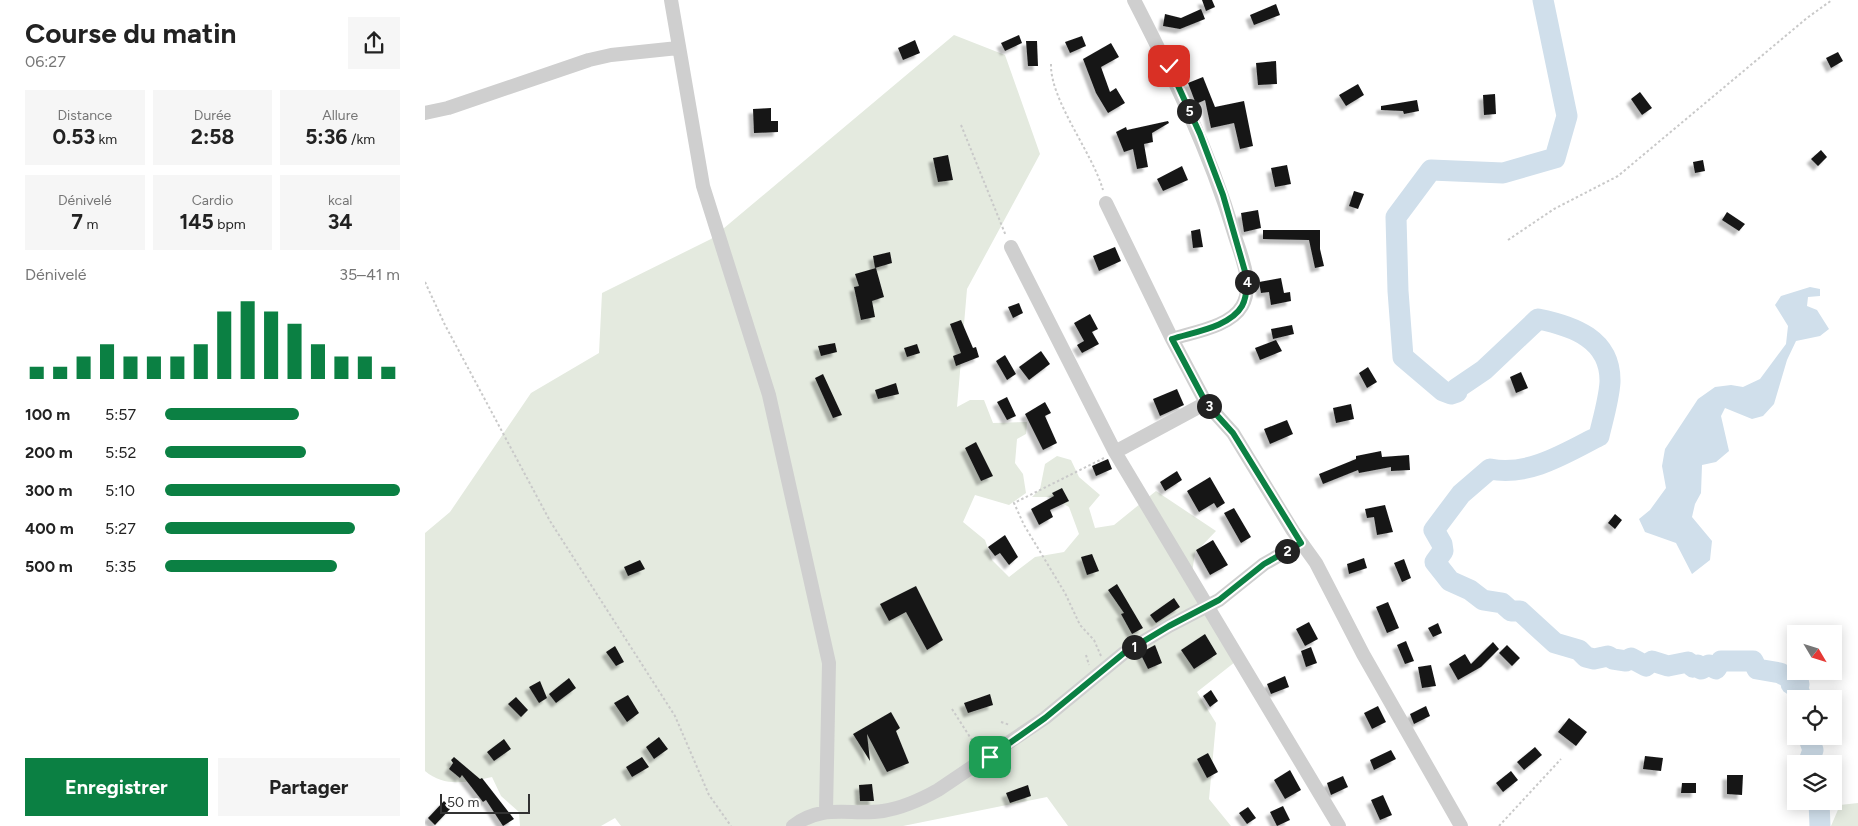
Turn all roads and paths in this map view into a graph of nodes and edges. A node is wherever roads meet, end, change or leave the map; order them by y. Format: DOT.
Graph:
graph roads {
  1 [pos="671,0"];
  2 [pos="1133,0"];
  3 [pos="1832,0"];
  4 [pos="679,48"];
  5 [pos="1051,64"];
  6 [pos="425,113"];
  7 [pos="961,125"];
  8 [pos="1107,203"];
  9 [pos="1508,240"];
  10 [pos="1011,247"];
  11 [pos="425,282"];
  12 [pos="1172,339"];
  13 [pos="1206,403"];
  14 [pos="1115,452"];
  15 [pos="1301,543"];
  16 [pos="1207,606"];
  17 [pos="1102,671"];
  18 [pos="953,709"];
  19 [pos="1561,759"];
  20 [pos="985,760"];
  21 [pos="826,811"];
  22 [pos="731,826"];
  23 [pos="793,826"];
  24 [pos="1339,826"];
  25 [pos="1461,826"];
  26 [pos="1499,826"];
  1 -- 4 [label="street"];
  2 -- 12 [label="street"];
  3 -- 9 [label="path"];
  4 -- 6 [label="street"];
  4 -- 21 [label="street"];
  5 -- 8 [label="path"];
  7 -- 10 [label="path"];
  8 -- 12 [label="street"];
  10 -- 14 [label="street"];
  11 -- 22 [label="path"];
  12 -- 13 [label="street"];
  13 -- 14 [label="street"];
  13 -- 15 [label="street"];
  14 -- 16 [label="street"];
  14 -- 17 [label="path"];
  15 -- 16 [label="street"];
  15 -- 25 [label="street"];
  16 -- 17 [label="street"];
  16 -- 24 [label="street"];
  17 -- 20 [label="street"];
  18 -- 20 [label="path"];
  19 -- 26 [label="path"];
  20 -- 21 [label="street"];
  21 -- 23 [label="street"];
}
